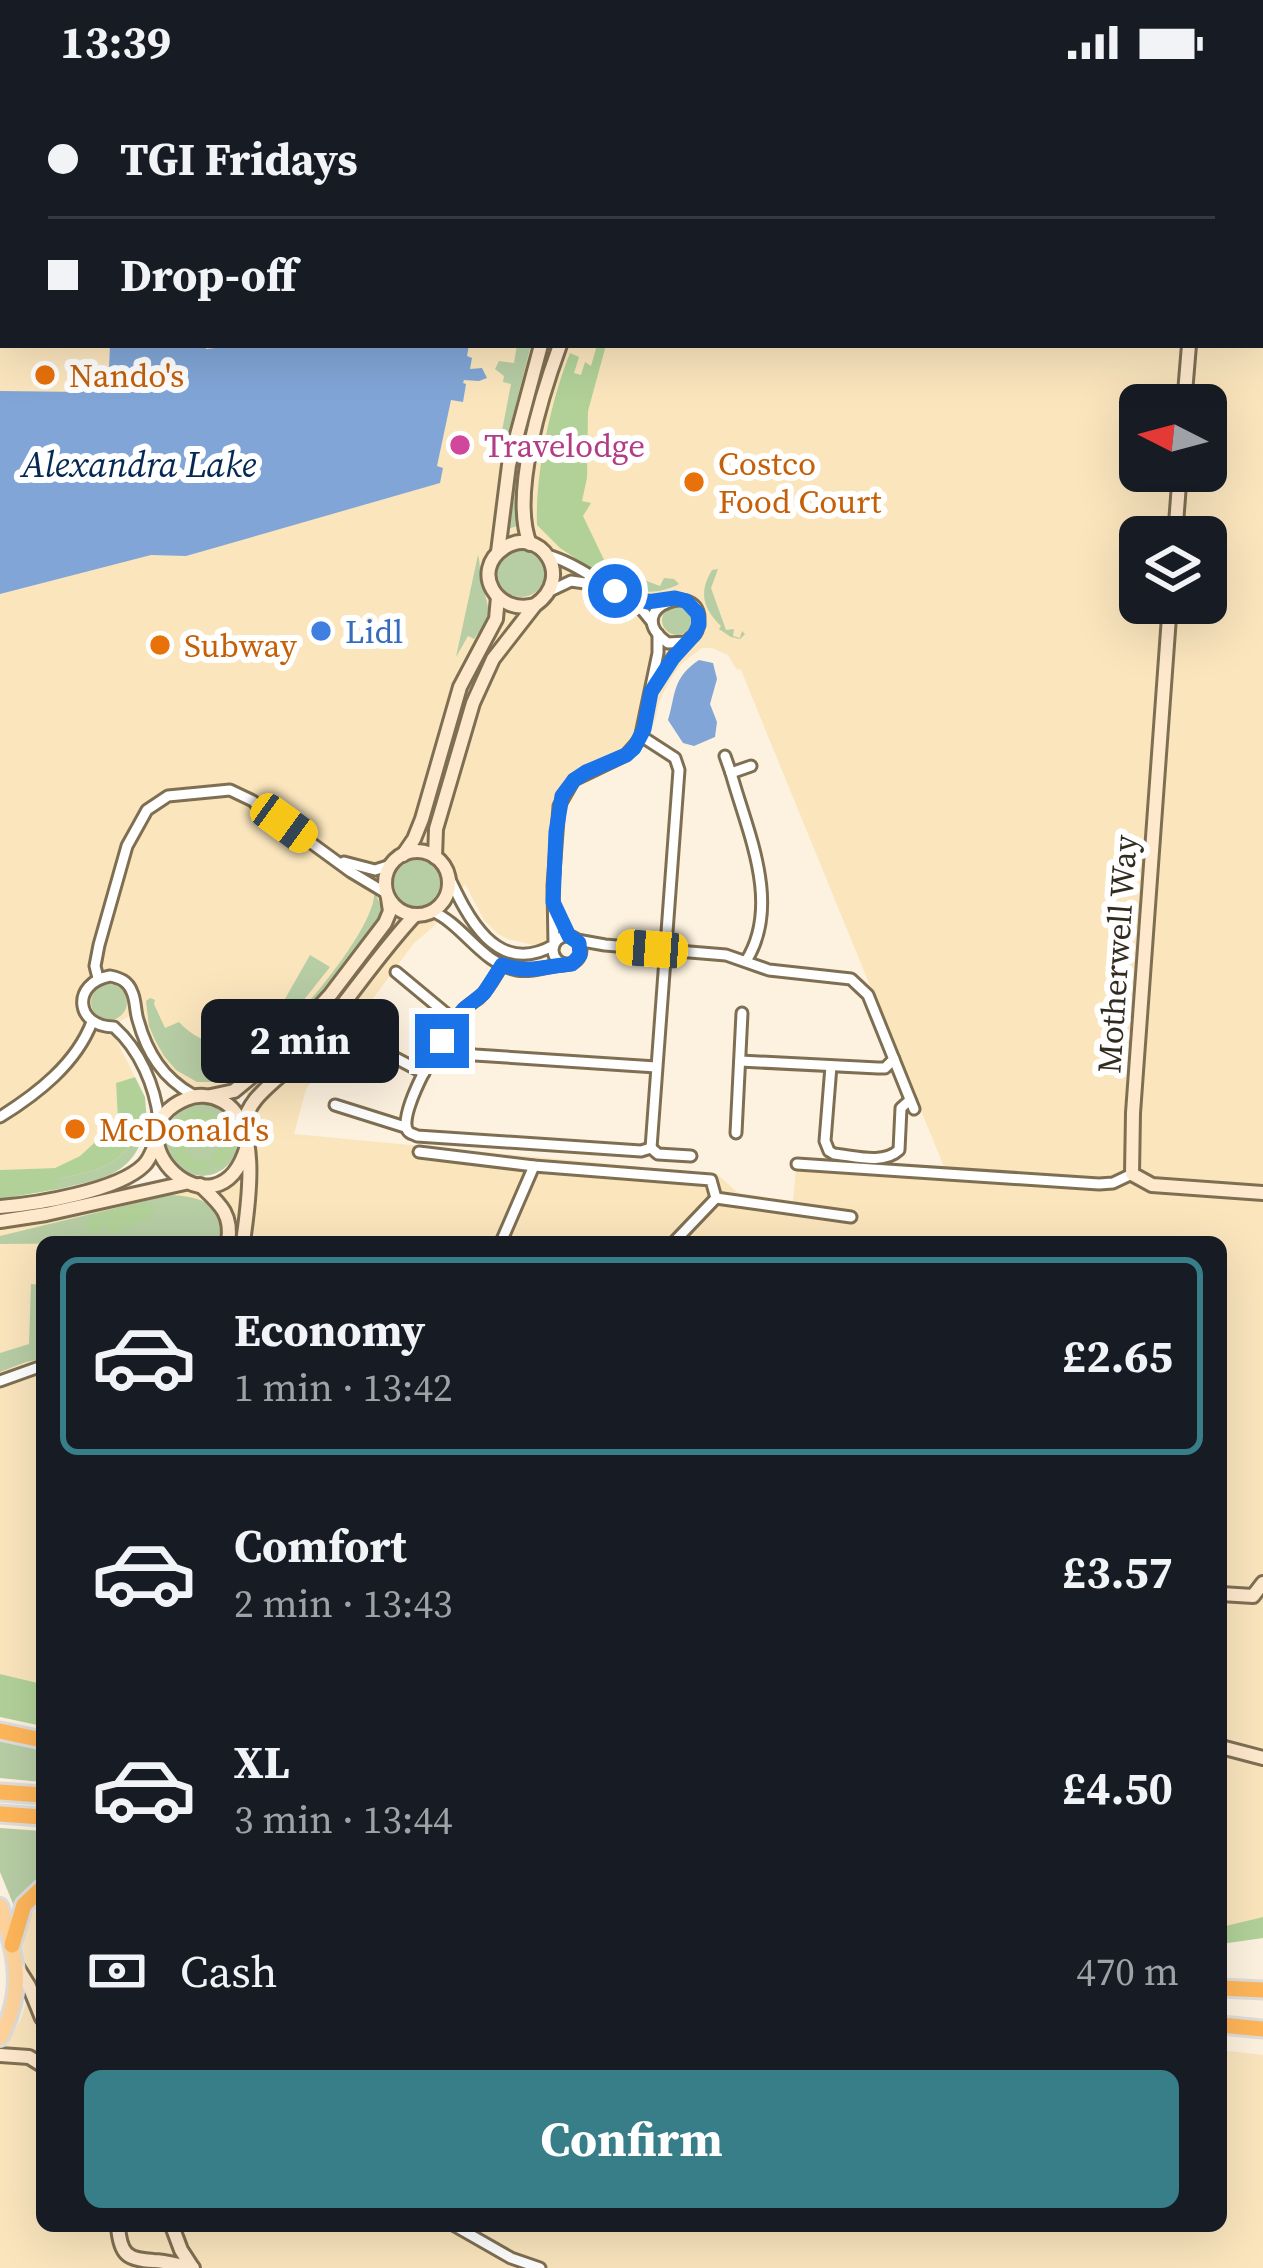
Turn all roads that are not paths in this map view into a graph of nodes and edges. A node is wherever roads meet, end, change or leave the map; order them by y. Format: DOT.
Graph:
graph roads {
  1 [pos="541,348"];
  2 [pos="559,348"];
  3 [pos="1189,348"];
  4 [pos="1186,384"];
  5 [pos="530,544"];
  6 [pos="497,554"];
  7 [pos="547,555"];
  8 [pos="610,588"];
  9 [pos="550,591"];
  10 [pos="497,597"];
  11 [pos="665,602"];
  12 [pos="535,605"];
  13 [pos="1168,624"];
  14 [pos="656,629"];
  15 [pos="686,642"];
  16 [pos="651,692"];
  17 [pos="641,736"];
  18 [pos="724,756"];
  19 [pos="752,766"];
  20 [pos="731,773"];
  21 [pos="403,854"];
  22 [pos="435,857"];
  23 [pos="338,861"];
  24 [pos="391,865"];
  25 [pos="447,873"];
  26 [pos="387,895"];
  27 [pos="553,902"];
  28 [pos="432,911"];
  29 [pos="415,915"];
  30 [pos="573,938"];
  31 [pos="554,945"];
  32 [pos="604,945"];
  33 [pos="665,949"];
  34 [pos="578,959"];
  35 [pos="746,961"];
  36 [pos="565,964"];
  37 [pos="502,965"];
  38 [pos="396,972"];
  39 [pos="98,978"];
  40 [pos="134,1006"];
  41 [pos="742,1012"];
  42 [pos="455,1021"];
  43 [pos="92,1022"];
  44 [pos="114,1027"];
  45 [pos="352,1035"];
  46 [pos="442,1041"];
  47 [pos="894,1059"];
  48 [pos="740,1061"];
  49 [pos="831,1066"];
  50 [pos="656,1067"];
  51 [pos="424,1073"];
  52 [pos="195,1096"];
  53 [pos="210,1096"];
  54 [pos="334,1105"];
  55 [pos="0,1117"];
  56 [pos="244,1124"];
  57 [pos="405,1127"];
  58 [pos="159,1132"];
  59 [pos="736,1132"];
  60 [pos="247,1146"];
  61 [pos="651,1148"];
  62 [pos="419,1152"];
  63 [pos="691,1156"];
  64 [pos="796,1164"];
  65 [pos="534,1166"];
  66 [pos="1132,1174"];
  67 [pos="193,1184"];
  68 [pos="1263,1193"];
  69 [pos="716,1198"];
  70 [pos="0,1207"];
  71 [pos="851,1216"];
  72 [pos="0,1221"];
  73 [pos="228,1236"];
  74 [pos="244,1236"];
  75 [pos="504,1236"];
  76 [pos="680,1236"];
  77 [pos="36,1368"];
  78 [pos="0,1381"];
  79 [pos="1263,1583"];
  80 [pos="1227,1595"];
  81 [pos="1258,1599"];
  82 [pos="0,1731"];
  83 [pos="36,1739"];
  84 [pos="1227,1749"];
  85 [pos="1263,1758"];
  86 [pos="0,1792"];
  87 [pos="36,1795"];
  88 [pos="0,1814"];
  89 [pos="36,1817"];
  90 [pos="36,1894"];
  91 [pos="0,1906"];
  92 [pos="12,1945"];
  93 [pos="17,1967"];
  94 [pos="1227,1988"];
  95 [pos="1263,1990"];
  96 [pos="36,2003"];
  97 [pos="1227,2026"];
  98 [pos="1263,2029"];
  99 [pos="0,2038"];
  100 [pos="0,2055"];
  101 [pos="36,2061"];
  102 [pos="119,2232"];
  103 [pos="172,2232"];
  104 [pos="173,2232"];
  105 [pos="465,2232"];
  106 [pos="480,2232"];
  107 [pos="477,2239"];
  108 [pos="156,2260"];
  109 [pos="193,2268"];
  110 [pos="540,2268"];
  1 -- 6 [label="main road"];
  2 -- 5 [label="main road"];
  3 -- 4 [label="main road"];
  5 -- 6 [label="main road"];
  5 -- 7 [label="main road"];
  6 -- 10 [label="main road"];
  7 -- 8 [label="street"];
  7 -- 9 [label="main road"];
  8 -- 9 [label="street"];
  8 -- 11 [label="street"];
  8 -- 14 [label="street"];
  9 -- 12 [label="main road"];
  10 -- 12 [label="main road"];
  10 -- 21 [label="main road"];
  11 -- 14 [label="street"];
  11 -- 15 [label="street"];
  12 -- 22 [label="main road"];
  13 -- 66 [label="main road, Motherwell Way"];
  14 -- 15 [label="street"];
  14 -- 16 [label="street"];
  15 -- 16 [label="street"];
  16 -- 17 [label="street"];
  17 -- 27 [label="street"];
  17 -- 33 [label="street"];
  18 -- 20 [label="street"];
  19 -- 20 [label="street"];
  20 -- 35 [label="street"];
  21 -- 22 [label="main road"];
  21 -- 24 [label="main road"];
  22 -- 25 [label="main road"];
  23 -- 24 [label="street"];
  23 -- 26 [label="street"];
  23 -- 39 [label="street"];
  24 -- 26 [label="main road"];
  25 -- 28 [label="main road"];
  25 -- 31 [label="street"];
  26 -- 29 [label="main road"];
  26 -- 53 [label="main road"];
  27 -- 30 [label="street"];
  27 -- 31 [label="street"];
  28 -- 29 [label="main road"];
  28 -- 37 [label="street"];
  29 -- 56 [label="main road"];
  30 -- 31 [label="street"];
  30 -- 32 [label="street"];
  30 -- 34 [label="street"];
  31 -- 36 [label="street"];
  32 -- 33 [label="street"];
  32 -- 34 [label="street"];
  33 -- 35 [label="street"];
  33 -- 50 [label="street"];
  34 -- 36 [label="street"];
  35 -- 47 [label="street"];
  36 -- 37 [label="street"];
  37 -- 42 [label="street"];
  38 -- 42 [label="street"];
  39 -- 40 [label="street"];
  39 -- 43 [label="street"];
  40 -- 44 [label="street"];
  40 -- 52 [label="street"];
  41 -- 48 [label="street"];
  42 -- 46 [label="street"];
  43 -- 44 [label="street"];
  43 -- 55 [label="street"];
  44 -- 58 [label="street"];
  45 -- 51 [label="street"];
  46 -- 50 [label="street"];
  46 -- 51 [label="street"];
  47 -- 49 [label="street"];
  47 -- 49 [label="street"];
  48 -- 49 [label="street"];
  48 -- 59 [label="street"];
  50 -- 61 [label="street"];
  51 -- 57 [label="street"];
  52 -- 53 [label="main road"];
  52 -- 58 [label="main road"];
  53 -- 56 [label="main road"];
  54 -- 57 [label="street"];
  56 -- 60 [label="main road"];
  57 -- 61 [label="street"];
  58 -- 67 [label="main road"];
  58 -- 70 [label="main road"];
  60 -- 67 [label="main road"];
  60 -- 74 [label="main road"];
  61 -- 63 [label="street"];
  62 -- 65 [label="street"];
  64 -- 66 [label="street"];
  65 -- 69 [label="street"];
  65 -- 75 [label="street"];
  66 -- 68 [label="main road"];
  67 -- 72 [label="main road"];
  67 -- 73 [label="main road"];
  69 -- 71 [label="street"];
  69 -- 76 [label="street"];
  77 -- 78 [label="street"];
  79 -- 81 [label="main road"];
  80 -- 81 [label="main road"];
  82 -- 83 [label="highway"];
  84 -- 85 [label="main road"];
  86 -- 87 [label="highway"];
  88 -- 89 [label="highway"];
  90 -- 92 [label="highway"];
  91 -- 92 [label="main road"];
  92 -- 93 [label="main road"];
  93 -- 96 [label="main road"];
  93 -- 99 [label="main road"];
  94 -- 95 [label="highway"];
  97 -- 98 [label="highway"];
  100 -- 101 [label="main road"];
  102 -- 108 [label="main road"];
  103 -- 108 [label="main road"];
  104 -- 109 [label="main road"];
  105 -- 107 [label="street"];
  106 -- 107 [label="street"];
  107 -- 110 [label="street"];
  108 -- 109 [label="main road"];
}
